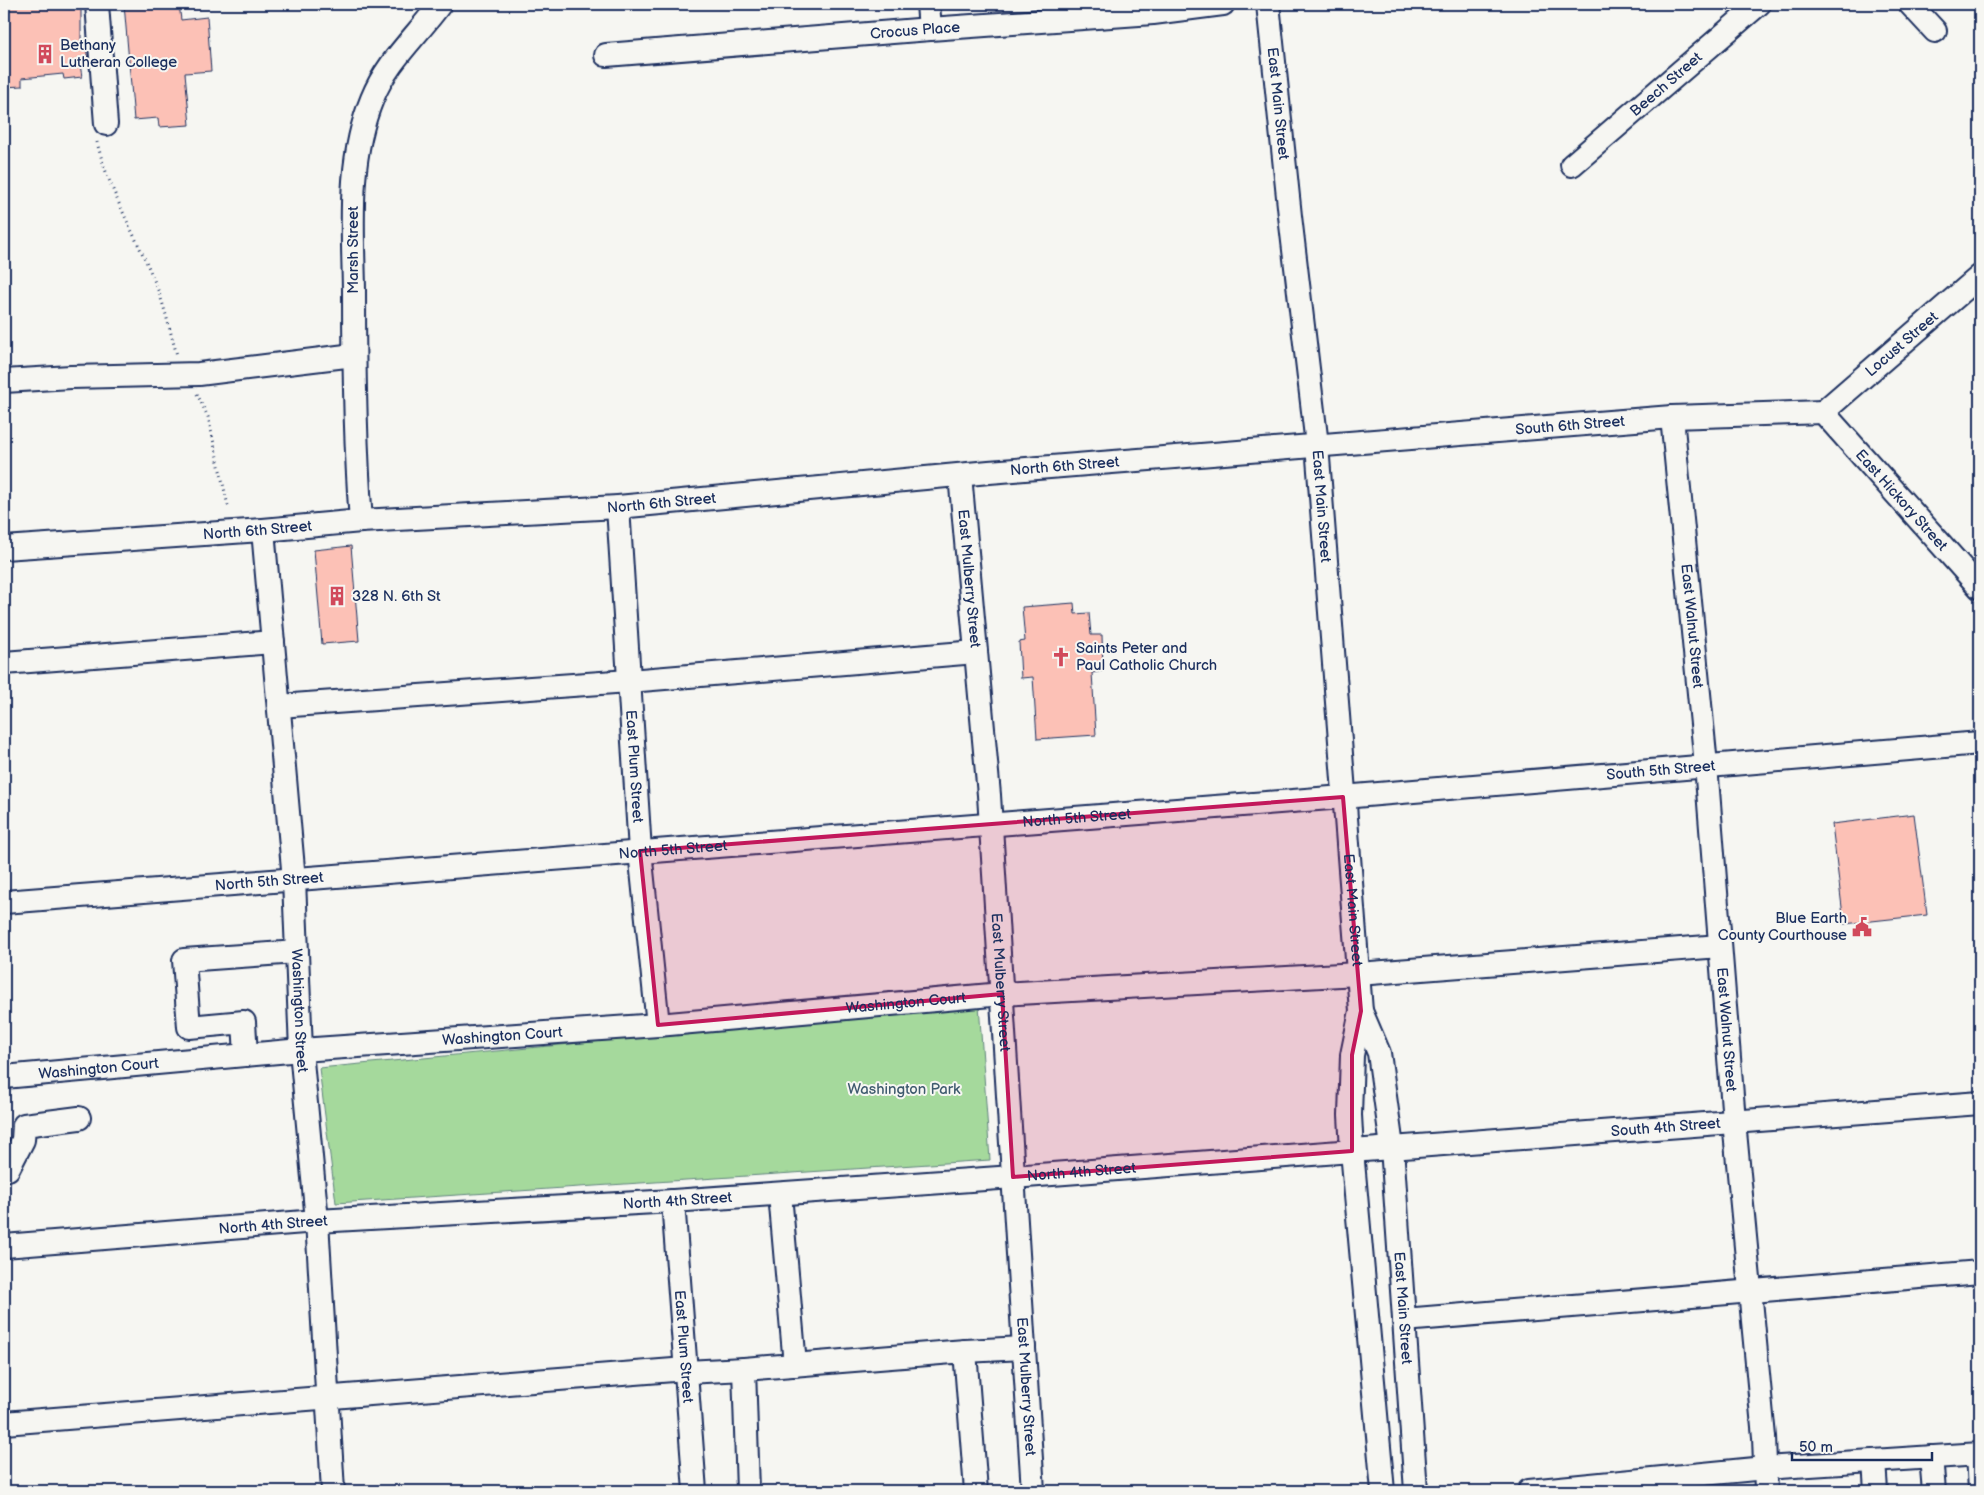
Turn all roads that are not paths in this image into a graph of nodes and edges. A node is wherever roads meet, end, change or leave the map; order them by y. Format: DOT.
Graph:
graph roads {
  1 [pos="98,4"];
  2 [pos="440,4"];
  3 [pos="928,4"];
  4 [pos="1223,4"];
  5 [pos="1268,4"];
  6 [pos="1759,4"];
  7 [pos="1910,4"];
  8 [pos="930,29"];
  9 [pos="1935,30"];
  10 [pos="606,55"];
  11 [pos="100,128"];
  12 [pos="1572,165"];
  13 [pos="1980,276"];
  14 [pos="354,355"];
  15 [pos="4,381"];
  16 [pos="1824,412"];
  17 [pos="1672,418"];
  18 [pos="1317,445"];
  19 [pos="960,475"];
  20 [pos="618,507"];
  21 [pos="361,521"];
  22 [pos="263,530"];
  23 [pos="4,548"];
  24 [pos="1980,588"];
  25 [pos="273,642"];
  26 [pos="976,652"];
  27 [pos="4,663"];
  28 [pos="629,682"];
  29 [pos="279,706"];
  30 [pos="1980,743"];
  31 [pos="1706,766"];
  32 [pos="1343,797"];
  33 [pos="991,824"];
  34 [pos="640,851"];
  35 [pos="294,880"];
  36 [pos="4,902"];
  37 [pos="1720,946"];
  38 [pos="297,952"];
  39 [pos="1358,974"];
  40 [pos="1002,994"];
  41 [pos="1361,1011"];
  42 [pos="658,1024"];
  43 [pos="301,1050"];
  44 [pos="246,1055"];
  45 [pos="4,1077"];
  46 [pos="1980,1103"];
  47 [pos="79,1118"];
  48 [pos="1734,1121"];
  49 [pos="1392,1147"];
  50 [pos="1352,1151"];
  51 [pos="4,1170"];
  52 [pos="1013,1177"];
  53 [pos="780,1194"];
  54 [pos="674,1201"];
  55 [pos="316,1221"];
  56 [pos="4,1246"];
  57 [pos="1980,1272"];
  58 [pos="1750,1291"];
  59 [pos="1404,1320"];
  60 [pos="1024,1348"];
  61 [pos="965,1351"];
  62 [pos="795,1365"];
  63 [pos="744,1369"];
  64 [pos="686,1371"];
  65 [pos="327,1397"];
  66 [pos="4,1423"];
  67 [pos="1979,1454"];
  68 [pos="1931,1457"];
  69 [pos="1874,1461"];
  70 [pos="1765,1468"];
  71 [pos="333,1491"];
  72 [pos="695,1491"];
  73 [pos="748,1491"];
  74 [pos="976,1491"];
  75 [pos="1033,1491"];
  76 [pos="1383,1491"];
  77 [pos="1416,1491"];
  78 [pos="1529,1491"];
  79 [pos="1766,1491"];
  80 [pos="1876,1491"];
  81 [pos="1934,1491"];
  82 [pos="1980,1491"];
  1 -- 11 [label="street"];
  2 -- 14 [label="street, Marsh Street"];
  3 -- 8 [label="street"];
  4 -- 8 [label="street, Crocus Place"];
  5 -- 18 [label="street, East Main Street"];
  6 -- 12 [label="street, Beech Street"];
  7 -- 9 [label="street"];
  8 -- 10 [label="street, Crocus Place"];
  13 -- 16 [label="street, Locust Street"];
  14 -- 15 [label="street"];
  14 -- 21 [label="street, Marsh Street"];
  16 -- 17 [label="street, South 6th Street"];
  16 -- 24 [label="street, East Hickory Street"];
  17 -- 18 [label="street, South 6th Street"];
  17 -- 31 [label="street, East Walnut Street"];
  18 -- 19 [label="street, North 6th Street"];
  18 -- 32 [label="street, East Main Street"];
  19 -- 20 [label="street, North 6th Street"];
  19 -- 26 [label="street, East Mulberry Street"];
  20 -- 21 [label="street, North 6th Street"];
  20 -- 28 [label="street, East Plum Street"];
  21 -- 22 [label="street, North 6th Street"];
  22 -- 23 [label="street, North 6th Street"];
  22 -- 25 [label="street, Washington Street"];
  25 -- 27 [label="street"];
  25 -- 29 [label="street, Washington Street"];
  26 -- 28 [label="street"];
  26 -- 33 [label="street, East Mulberry Street"];
  28 -- 29 [label="street"];
  28 -- 34 [label="street, East Plum Street"];
  29 -- 35 [label="street, Washington Street"];
  30 -- 31 [label="street, South 5th Street"];
  31 -- 32 [label="street, South 5th Street"];
  31 -- 37 [label="street, East Walnut Street"];
  32 -- 33 [label="street, North 5th Street"];
  32 -- 39 [label="street, East Main Street"];
  33 -- 34 [label="street, North 5th Street"];
  33 -- 40 [label="street, East Mulberry Street"];
  34 -- 35 [label="street, North 5th Street"];
  34 -- 42 [label="street, East Plum Street"];
  35 -- 36 [label="street, North 5th Street"];
  35 -- 38 [label="street, Washington Street"];
  37 -- 39 [label="street, Washington Court"];
  37 -- 48 [label="street, East Walnut Street"];
  38 -- 43 [label="street, Washington Street"];
  38 -- 44 [label="street"];
  39 -- 40 [label="street, Washington Court"];
  39 -- 41 [label="street, East Main Street"];
  40 -- 42 [label="street, Washington Court"];
  40 -- 52 [label="street, East Mulberry Street"];
  41 -- 49 [label="street, East Main Street"];
  41 -- 50 [label="street, East Main Street"];
  42 -- 43 [label="street, Washington Court"];
  43 -- 44 [label="street, Washington Court"];
  43 -- 55 [label="street, Washington Street"];
  44 -- 45 [label="street, Washington Court"];
  46 -- 48 [label="street, South 4th Street"];
  47 -- 51 [label="street"];
  48 -- 49 [label="street, South 4th Street"];
  48 -- 58 [label="street, East Walnut Street"];
  49 -- 50 [label="street, South 4th Street"];
  49 -- 59 [label="street, East Main Street"];
  50 -- 52 [label="street, North 4th Street"];
  50 -- 76 [label="street, East Main Street"];
  52 -- 53 [label="street, North 4th Street"];
  52 -- 60 [label="street, East Mulberry Street"];
  53 -- 54 [label="street, North 4th Street"];
  53 -- 62 [label="street"];
  54 -- 55 [label="street, North 4th Street"];
  54 -- 64 [label="street, East Plum Street"];
  55 -- 56 [label="street, North 4th Street"];
  55 -- 65 [label="street, Washington Street"];
  57 -- 58 [label="street"];
  58 -- 59 [label="street"];
  58 -- 70 [label="street, East Walnut Street"];
  59 -- 77 [label="street, East Main Street"];
  60 -- 61 [label="street"];
  60 -- 75 [label="street, East Mulberry Street"];
  61 -- 62 [label="street"];
  61 -- 74 [label="street"];
  62 -- 63 [label="street"];
  63 -- 64 [label="street"];
  63 -- 73 [label="street"];
  64 -- 65 [label="street"];
  64 -- 72 [label="street, East Plum Street"];
  65 -- 66 [label="street"];
  65 -- 71 [label="street, Washington Street"];
  67 -- 68 [label="street"];
  67 -- 82 [label="street"];
  68 -- 69 [label="street"];
  68 -- 81 [label="street"];
  69 -- 70 [label="street"];
  69 -- 80 [label="street"];
  70 -- 78 [label="street"];
  70 -- 79 [label="street, East Walnut Street"];
}
